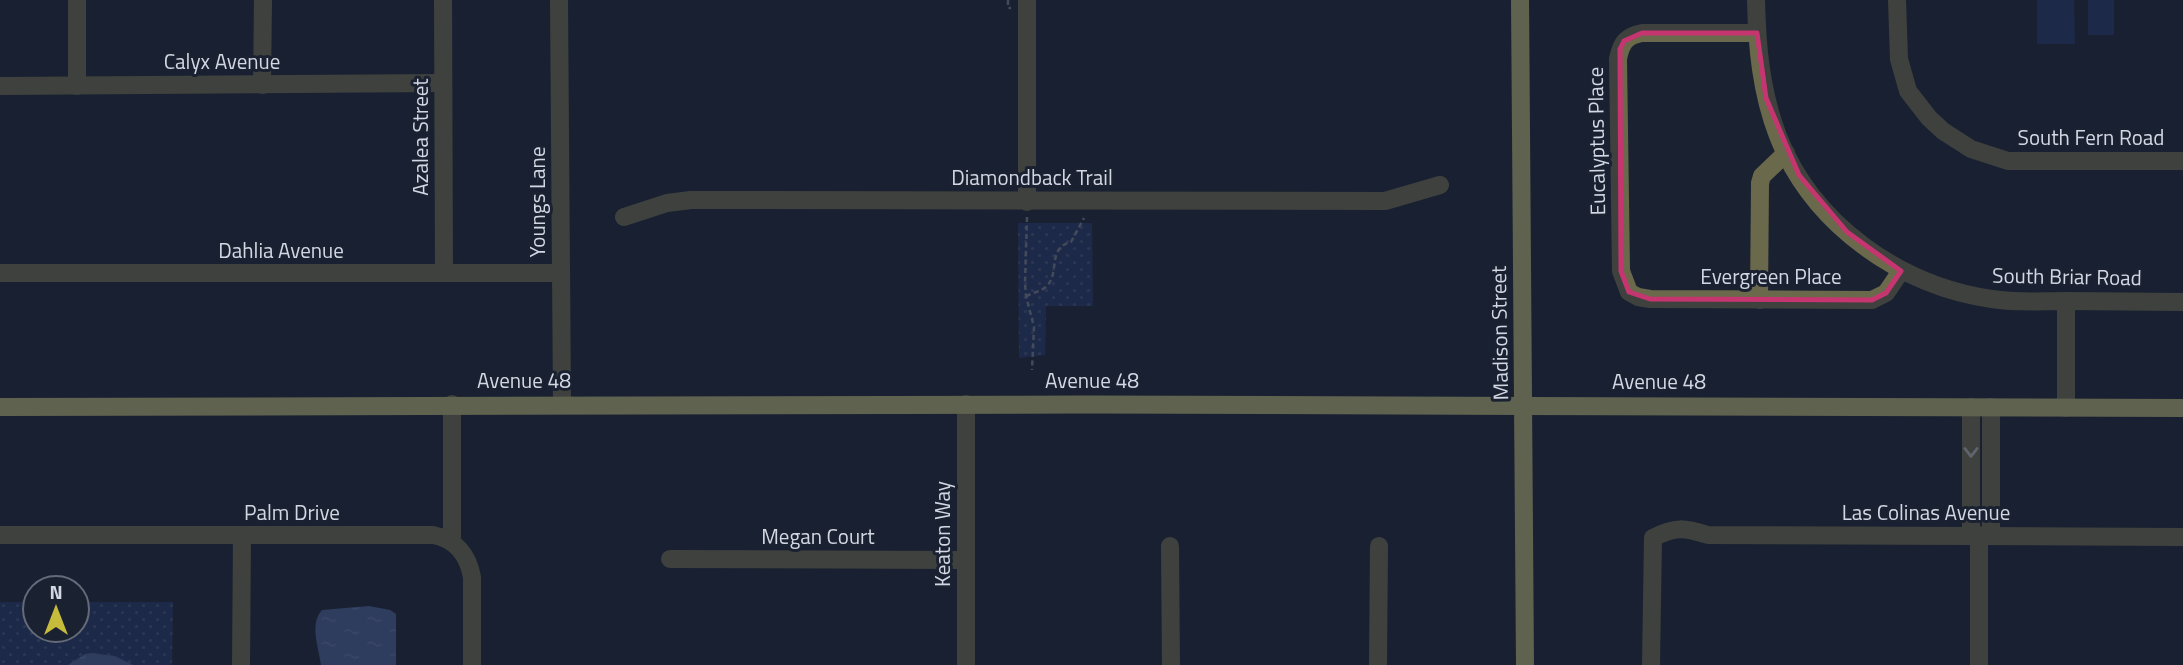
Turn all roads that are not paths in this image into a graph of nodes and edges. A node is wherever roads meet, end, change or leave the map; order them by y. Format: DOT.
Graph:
graph roads {
  1 [pos="77,0"];
  2 [pos="263,0"];
  3 [pos="443,0"];
  4 [pos="559,0"];
  5 [pos="1027,0"];
  6 [pos="1520,0"];
  7 [pos="1756,0"];
  8 [pos="1897,0"];
  9 [pos="1757,33"];
  10 [pos="443,83"];
  11 [pos="262,85"];
  12 [pos="0,86"];
  13 [pos="77,86"];
  14 [pos="1786,153"];
  15 [pos="2183,161"];
  16 [pos="1440,185"];
  17 [pos="1027,208"];
  18 [pos="624,217"];
  19 [pos="1901,271"];
  20 [pos="0,273"];
  21 [pos="444,274"];
  22 [pos="561,274"];
  23 [pos="1629,292"];
  24 [pos="1759,300"];
  25 [pos="2066,302"];
  26 [pos="2183,302"];
  27 [pos="562,403"];
  28 [pos="452,404"];
  29 [pos="966,404"];
  30 [pos="1524,404"];
  31 [pos="0,407"];
  32 [pos="1971,407"];
  33 [pos="1991,407"];
  34 [pos="2066,408"];
  35 [pos="2183,408"];
  36 [pos="0,535"];
  37 [pos="242,535"];
  38 [pos="1980,535"];
  39 [pos="2183,537"];
  40 [pos="452,542"];
  41 [pos="1379,546"];
  42 [pos="1170,547"];
  43 [pos="670,559"];
  44 [pos="965,560"];
  45 [pos="241,665"];
  46 [pos="472,665"];
  47 [pos="965,665"];
  48 [pos="1171,665"];
  49 [pos="1378,665"];
  50 [pos="1525,665"];
  51 [pos="1651,665"];
  52 [pos="1979,665"];
  1 -- 13 [label="street"];
  2 -- 11 [label="street"];
  3 -- 10 [label="street, Azalea Street"];
  4 -- 22 [label="street, Youngs Lane"];
  5 -- 17 [label="street"];
  6 -- 30 [label="main road, Madison Street"];
  7 -- 9 [label="street, South Briar Road"];
  8 -- 15 [label="street, South Fern Road"];
  9 -- 14 [label="street, South Briar Road"];
  9 -- 23 [label="street, Eucalyptus Place"];
  10 -- 11 [label="street, Calyx Avenue"];
  10 -- 21 [label="street, Azalea Street"];
  11 -- 13 [label="street, Calyx Avenue"];
  12 -- 13 [label="street, Calyx Avenue"];
  14 -- 19 [label="street, South Briar Road"];
  14 -- 24 [label="street"];
  16 -- 17 [label="street, Diamondback Trail"];
  17 -- 18 [label="street, Diamondback Trail"];
  19 -- 24 [label="street, Evergreen Place"];
  19 -- 25 [label="street, South Briar Road"];
  20 -- 21 [label="street, Dahlia Avenue"];
  21 -- 22 [label="street, Dahlia Avenue"];
  22 -- 27 [label="street, Youngs Lane"];
  23 -- 24 [label="street, Evergreen Place"];
  25 -- 26 [label="street, South Briar Road"];
  25 -- 34 [label="street"];
  27 -- 28 [label="main road, Avenue 48"];
  27 -- 29 [label="main road, Avenue 48"];
  28 -- 31 [label="main road, Avenue 48"];
  28 -- 40 [label="street"];
  29 -- 30 [label="main road, Avenue 48"];
  29 -- 44 [label="street, Keaton Way"];
  30 -- 32 [label="main road, Avenue 48"];
  30 -- 50 [label="main road, Madison Street"];
  32 -- 33 [label="main road, Avenue 48"];
  32 -- 38 [label="street, one-way"];
  33 -- 34 [label="main road, Avenue 48"];
  33 -- 38 [label="street"];
  34 -- 35 [label="main road, Avenue 48"];
  36 -- 37 [label="street, Palm Drive"];
  37 -- 40 [label="street, Palm Drive"];
  37 -- 45 [label="street"];
  38 -- 39 [label="street, Las Colinas Avenue"];
  38 -- 51 [label="street, Las Colinas Avenue"];
  38 -- 52 [label="street"];
  40 -- 46 [label="street"];
  41 -- 49 [label="street"];
  42 -- 48 [label="street"];
  43 -- 44 [label="street, Megan Court"];
  44 -- 47 [label="street, Keaton Way"];
}
